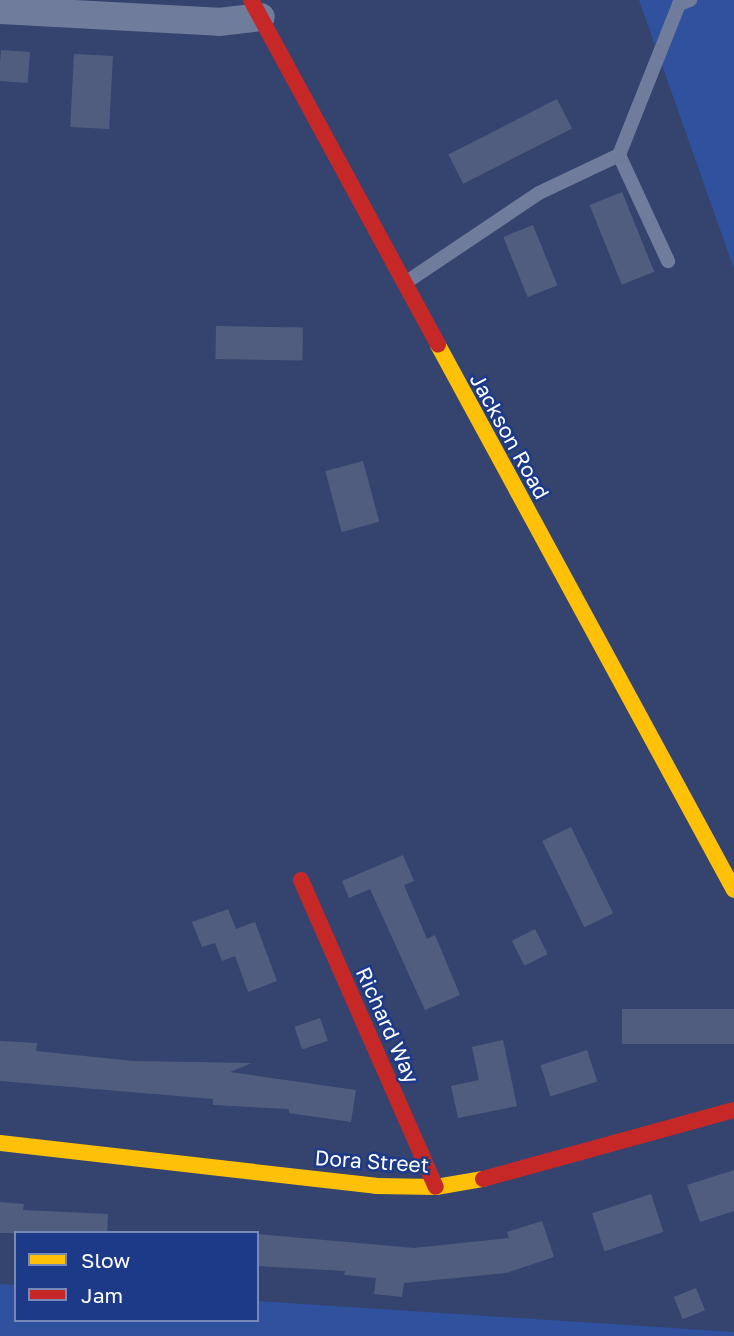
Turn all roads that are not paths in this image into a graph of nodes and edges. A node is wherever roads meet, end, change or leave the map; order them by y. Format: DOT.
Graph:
graph roads {
  1 [pos="690,0"];
  2 [pos="256,9"];
  3 [pos="0,10"];
  4 [pos="619,155"];
  5 [pos="668,261"];
  6 [pos="404,284"];
  7 [pos="301,880"];
  8 [pos="734,890"];
  9 [pos="734,1110"];
  10 [pos="0,1143"];
  11 [pos="436,1187"];
  1 -- 4 [label="lane"];
  2 -- 3 [label="street"];
  2 -- 6 [label="street, Jackson Road"];
  4 -- 5 [label="lane"];
  4 -- 6 [label="lane"];
  6 -- 8 [label="street, Jackson Road"];
  7 -- 11 [label="street, Richard Way"];
  9 -- 11 [label="street, Dora Street"];
  10 -- 11 [label="street, Dora Street"];
}
